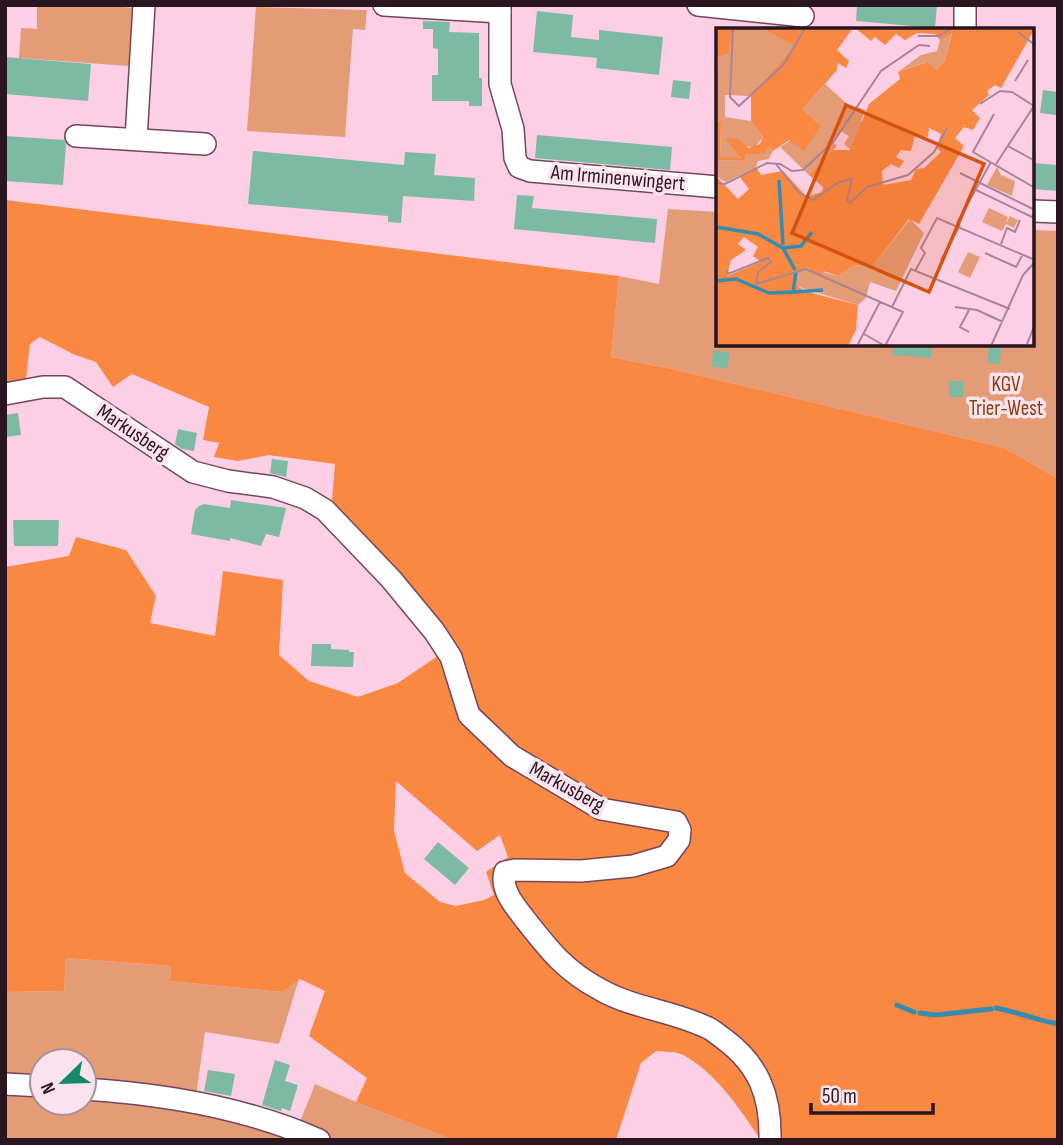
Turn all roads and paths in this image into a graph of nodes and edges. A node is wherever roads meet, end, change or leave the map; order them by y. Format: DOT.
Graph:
graph roads {
  1 [pos="144,5"];
  2 [pos="384,5"];
  3 [pos="698,5"];
  4 [pos="965,5"];
  5 [pos="500,9"];
  6 [pos="803,16"];
  7 [pos="965,28"];
  8 [pos="76,136"];
  9 [pos="136,139"];
  10 [pos="205,144"];
  11 [pos="716,187"];
  12 [pos="1035,211"];
  13 [pos="1058,212"];
  14 [pos="5,394"];
  15 [pos="5,1084"];
  16 [pos="28,1085"];
  17 [pos="98,1090"];
  18 [pos="319,1140"];
  19 [pos="770,1140"];
  1 -- 9 [label="street"];
  2 -- 5 [label="street"];
  3 -- 6 [label="street"];
  4 -- 7 [label="street"];
  5 -- 11 [label="street, Am Irminenwingert"];
  8 -- 9 [label="street"];
  9 -- 10 [label="street"];
  12 -- 13 [label="street"];
  14 -- 19 [label="street, Markusberg"];
  15 -- 16 [label="street"];
  17 -- 18 [label="street"];
}
